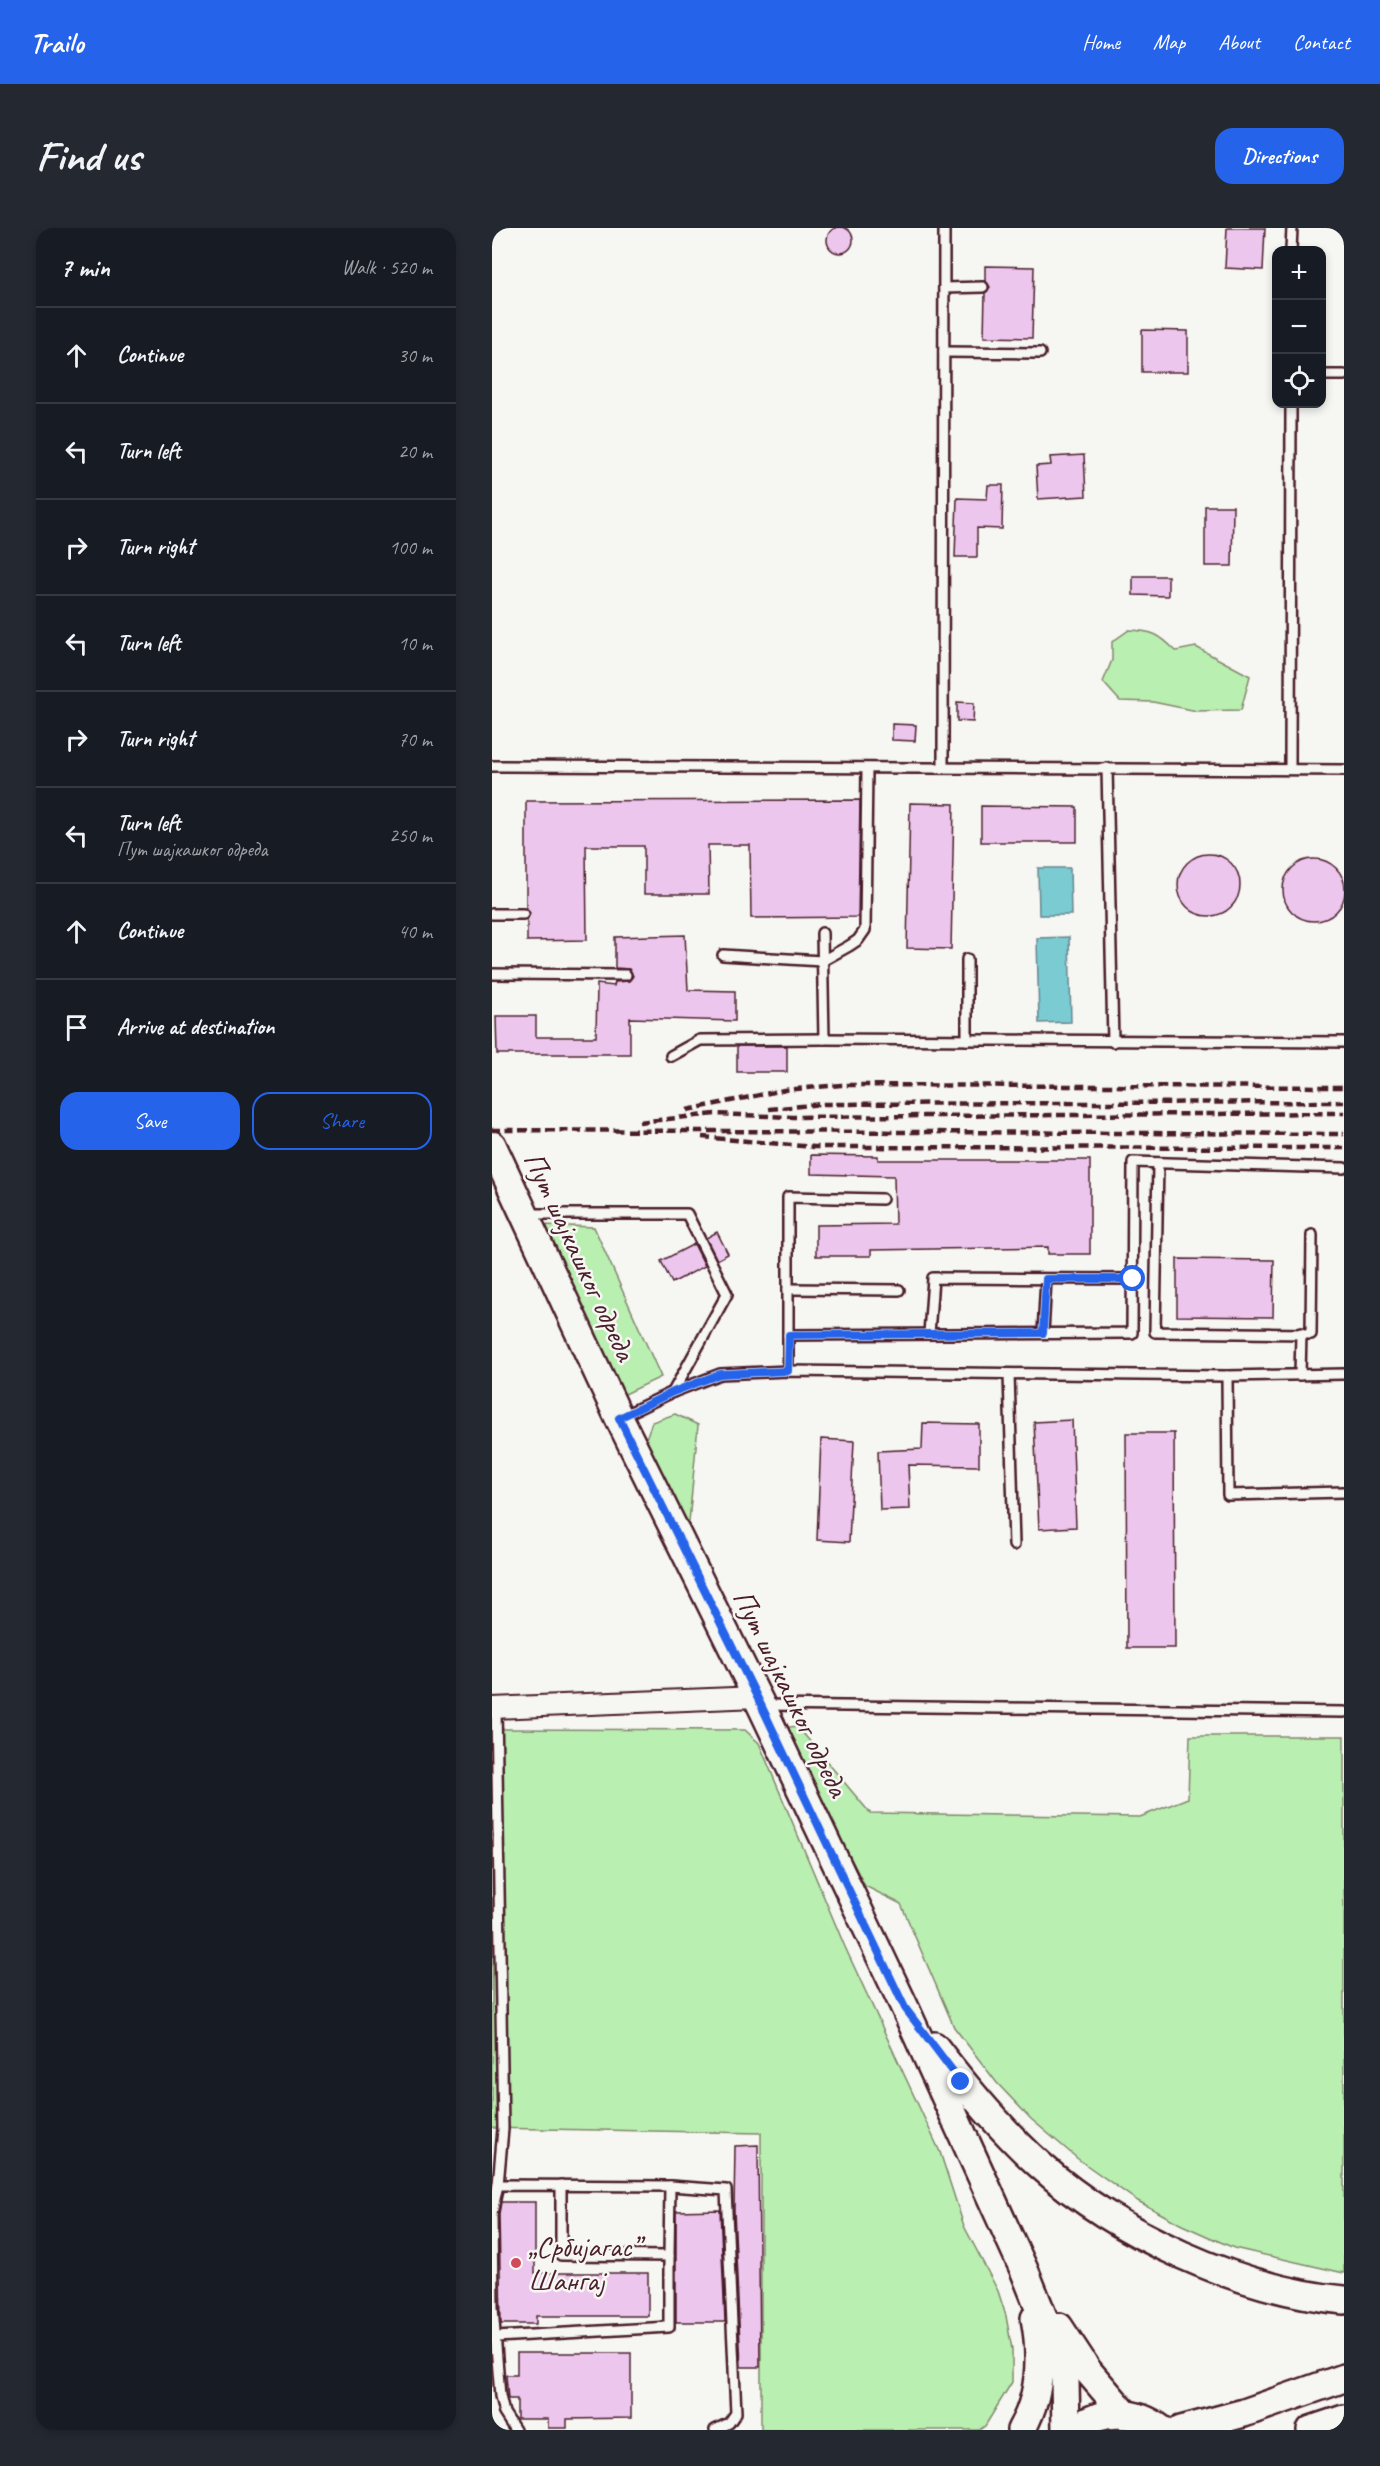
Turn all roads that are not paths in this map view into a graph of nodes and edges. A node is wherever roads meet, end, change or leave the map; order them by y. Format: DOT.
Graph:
graph roads {
  1 [pos="945,228"];
  2 [pos="1292,228"];
  3 [pos="1292,246"];
  4 [pos="983,287"];
  5 [pos="944,288"];
  6 [pos="944,352"];
  7 [pos="1040,353"];
  8 [pos="1326,375"];
  9 [pos="1344,375"];
  10 [pos="1291,408"];
  11 [pos="492,765"];
  12 [pos="943,768"];
  13 [pos="1107,768"];
  14 [pos="867,769"];
  15 [pos="1290,769"];
  16 [pos="1344,770"];
  17 [pos="492,914"];
  18 [pos="523,914"];
  19 [pos="822,933"];
  20 [pos="723,955"];
  21 [pos="967,959"];
  22 [pos="822,961"];
  23 [pos="492,974"];
  24 [pos="626,975"];
  25 [pos="824,1039"];
  26 [pos="967,1040"];
  27 [pos="1113,1042"];
  28 [pos="1344,1042"];
  29 [pos="671,1056"];
  30 [pos="495,1160"];
  31 [pos="1158,1162"];
  32 [pos="1344,1168"];
  33 [pos="882,1199"];
  34 [pos="523,1214"];
  35 [pos="1312,1235"];
  36 [pos="1046,1279"];
  37 [pos="1133,1279"];
  38 [pos="788,1289"];
  39 [pos="899,1290"];
  40 [pos="1043,1333"];
  41 [pos="929,1334"];
  42 [pos="1301,1334"];
  43 [pos="789,1335"];
  44 [pos="788,1371"];
  45 [pos="1009,1374"];
  46 [pos="1344,1374"];
  47 [pos="1300,1375"];
  48 [pos="1227,1376"];
  49 [pos="673,1392"];
  50 [pos="619,1418"];
  51 [pos="1344,1492"];
  52 [pos="1014,1545"];
  53 [pos="759,1701"];
  54 [pos="494,1708"];
  55 [pos="1344,1712"];
  56 [pos="905,2008"];
  57 [pos="498,2185"];
  58 [pos="561,2185"];
  59 [pos="670,2186"];
  60 [pos="492,2214"];
  61 [pos="669,2256"];
  62 [pos="1025,2272"];
  63 [pos="1344,2300"];
  64 [pos="496,2337"];
  65 [pos="1344,2378"];
  66 [pos="1125,2414"];
  67 [pos="1344,2419"];
  68 [pos="515,2430"];
  69 [pos="715,2430"];
  70 [pos="1021,2430"];
  71 [pos="1066,2430"];
  72 [pos="1075,2430"];
  73 [pos="1162,2430"];
  74 [pos="1181,2430"];
  75 [pos="1311,2430"];
  1 -- 5 [label="lane"];
  2 -- 3 [label="lane"];
  4 -- 5 [label="lane"];
  5 -- 6 [label="lane"];
  6 -- 7 [label="lane"];
  6 -- 12 [label="lane"];
  8 -- 9 [label="lane"];
  10 -- 15 [label="lane"];
  11 -- 14 [label="lane"];
  12 -- 13 [label="lane"];
  12 -- 14 [label="lane"];
  13 -- 15 [label="lane"];
  13 -- 27 [label="lane"];
  14 -- 22 [label="lane"];
  15 -- 16 [label="lane"];
  17 -- 18 [label="lane"];
  19 -- 22 [label="lane"];
  20 -- 22 [label="lane"];
  21 -- 26 [label="lane"];
  22 -- 25 [label="lane"];
  23 -- 24 [label="lane"];
  25 -- 26 [label="lane"];
  25 -- 29 [label="lane"];
  26 -- 27 [label="lane"];
  27 -- 28 [label="lane"];
  30 -- 34 [label="street, Пут шајкашког одреда"];
  31 -- 32 [label="lane"];
  31 -- 37 [label="lane"];
  31 -- 42 [label="lane"];
  33 -- 38 [label="lane"];
  34 -- 49 [label="lane"];
  34 -- 50 [label="street, Пут шајкашког одреда"];
  35 -- 42 [label="lane"];
  36 -- 37 [label="lane"];
  36 -- 40 [label="lane"];
  36 -- 41 [label="lane"];
  37 -- 40 [label="lane"];
  38 -- 39 [label="lane"];
  38 -- 43 [label="lane"];
  40 -- 41 [label="lane"];
  41 -- 43 [label="lane"];
  42 -- 47 [label="lane"];
  43 -- 44 [label="lane"];
  44 -- 45 [label="lane"];
  44 -- 49 [label="lane"];
  45 -- 48 [label="lane"];
  45 -- 52 [label="lane"];
  46 -- 47 [label="lane"];
  47 -- 48 [label="lane"];
  48 -- 51 [label="lane"];
  49 -- 50 [label="lane"];
  50 -- 53 [label="street, Пут шајкашког одреда"];
  53 -- 54 [label="street"];
  53 -- 55 [label="lane"];
  53 -- 56 [label="street, Пут шајкашког одреда"];
  54 -- 57 [label="lane"];
  56 -- 62 [label="street, Пут шајкашког одреда"];
  56 -- 63 [label="street"];
  57 -- 58 [label="lane"];
  57 -- 60 [label="lane"];
  58 -- 59 [label="lane"];
  58 -- 61 [label="lane"];
  59 -- 61 [label="lane"];
  59 -- 69 [label="lane"];
  60 -- 64 [label="lane"];
  61 -- 64 [label="lane"];
  62 -- 66 [label="street, Пут шајкашког одреда"];
  62 -- 70 [label="street"];
  62 -- 71 [label="street, Пут шајкашког одреда"];
  64 -- 68 [label="lane"];
  65 -- 74 [label="street"];
  66 -- 72 [label="street"];
  66 -- 73 [label="street"];
  67 -- 75 [label="street"];
}
